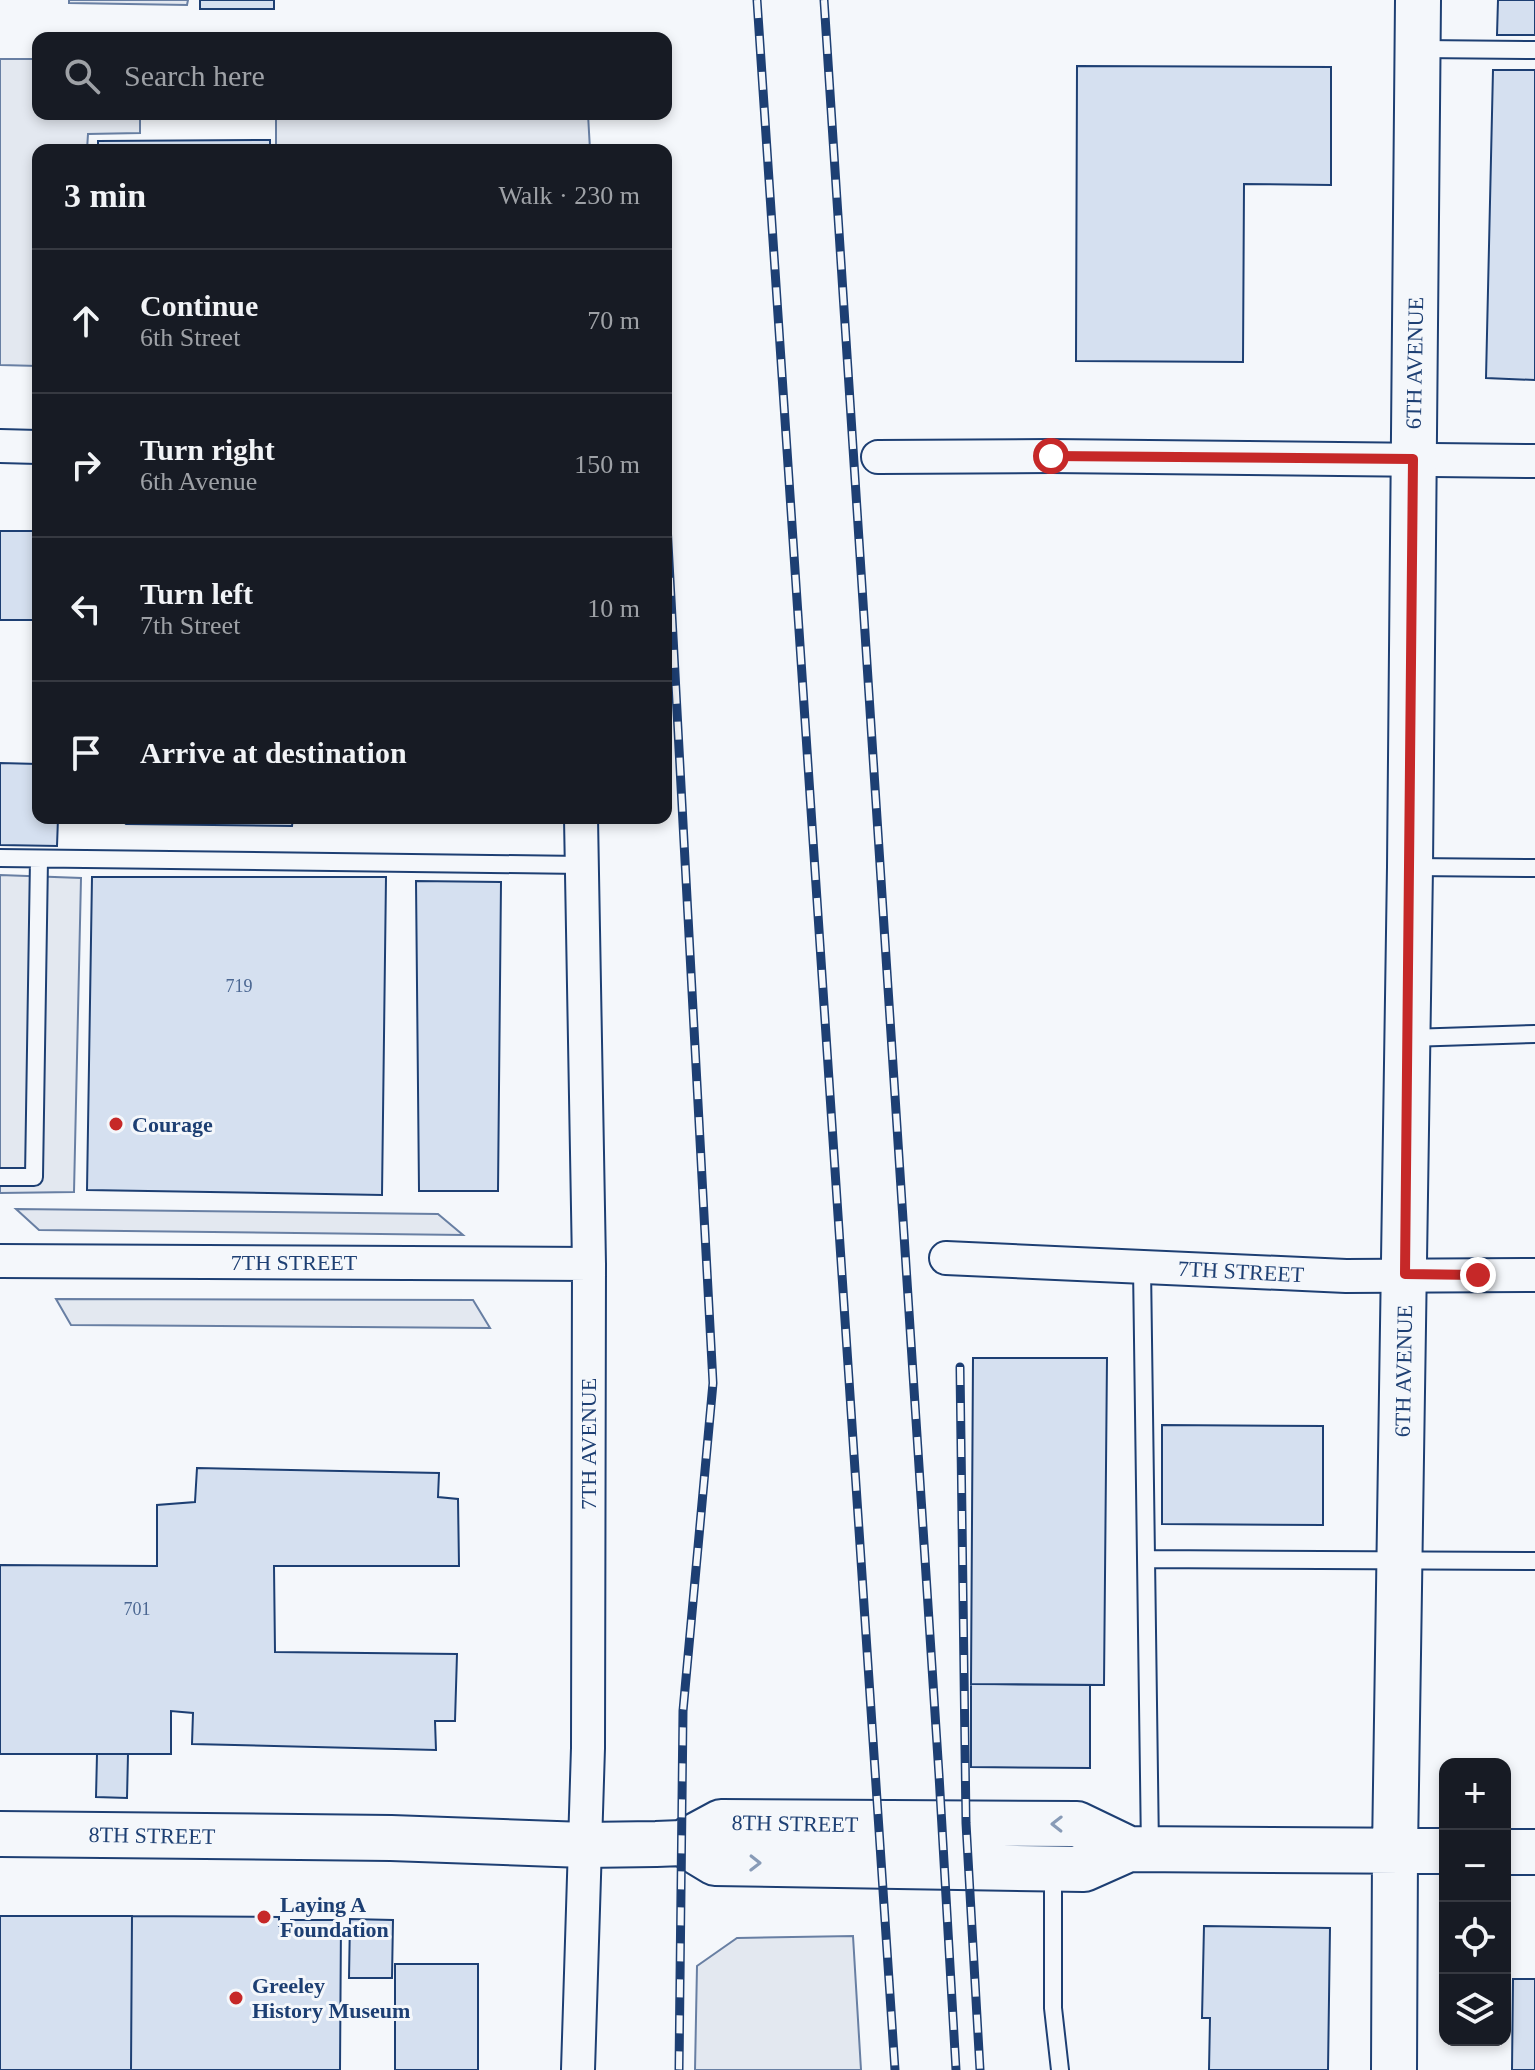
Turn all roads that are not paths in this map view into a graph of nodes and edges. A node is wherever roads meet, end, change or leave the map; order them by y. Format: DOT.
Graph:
graph roads {
  1 [pos="1418,0"];
  2 [pos="1417,49"];
  3 [pos="1535,50"];
  4 [pos="0,446"];
  5 [pos="32,447"];
  6 [pos="878,457"];
  7 [pos="1413,459"];
  8 [pos="1535,461"];
  9 [pos="581,824"];
  10 [pos="0,858"];
  11 [pos="39,859"];
  12 [pos="582,865"];
  13 [pos="1410,867"];
  14 [pos="1535,868"];
  15 [pos="1535,1034"];
  16 [pos="1408,1038"];
  17 [pos="0,1177"];
  18 [pos="946,1258"];
  19 [pos="0,1261"];
  20 [pos="589,1264"];
  21 [pos="1142,1267"];
  22 [pos="1405,1274"];
  23 [pos="1535,1275"];
  24 [pos="1147,1559"];
  25 [pos="1400,1560"];
  26 [pos="1535,1561"];
  27 [pos="0,1834"];
  28 [pos="682,1843"];
  29 [pos="584,1845"];
  30 [pos="1140,1850"];
  31 [pos="1395,1851"];
  32 [pos="1439,1851"];
  33 [pos="1511,1852"];
  34 [pos="1535,1852"];
  35 [pos="1053,1868"];
  36 [pos="578,2070"];
  37 [pos="1060,2070"];
  38 [pos="1394,2070"];
  1 -- 2 [label="street, 6TH AVENUE"];
  2 -- 3 [label="lane"];
  2 -- 7 [label="street, 6TH AVENUE"];
  4 -- 5 [label="street"];
  6 -- 7 [label="street"];
  7 -- 8 [label="street"];
  7 -- 13 [label="street, 6TH AVENUE"];
  9 -- 12 [label="street, 7TH AVENUE"];
  10 -- 11 [label="lane"];
  11 -- 12 [label="lane"];
  11 -- 17 [label="lane"];
  12 -- 20 [label="street, 7TH AVENUE"];
  13 -- 14 [label="lane"];
  13 -- 16 [label="street, 6TH AVENUE"];
  15 -- 16 [label="lane"];
  16 -- 22 [label="street, 6TH AVENUE"];
  18 -- 21 [label="street, 7TH STREET"];
  19 -- 20 [label="street, 7TH STREET"];
  20 -- 29 [label="street, 7TH AVENUE"];
  21 -- 22 [label="street, 7TH STREET"];
  21 -- 24 [label="lane"];
  22 -- 23 [label="street, 7TH STREET"];
  22 -- 25 [label="street, 6TH AVENUE"];
  24 -- 25 [label="lane"];
  24 -- 30 [label="lane"];
  25 -- 26 [label="lane"];
  25 -- 31 [label="street, 6TH AVENUE"];
  27 -- 29 [label="street, 8TH STREET"];
  28 -- 29 [label="street, 8TH STREET"];
  30 -- 28 [label="street, 8TH STREET, one-way"];
  28 -- 35 [label="street, one-way"];
  29 -- 36 [label="street, 7TH AVENUE"];
  30 -- 31 [label="street, 8TH STREET"];
  30 -- 35 [label="street"];
  31 -- 32 [label="street, 8TH STREET"];
  31 -- 38 [label="street, 6TH AVENUE"];
  33 -- 34 [label="street"];
  35 -- 37 [label="lane"];
}
